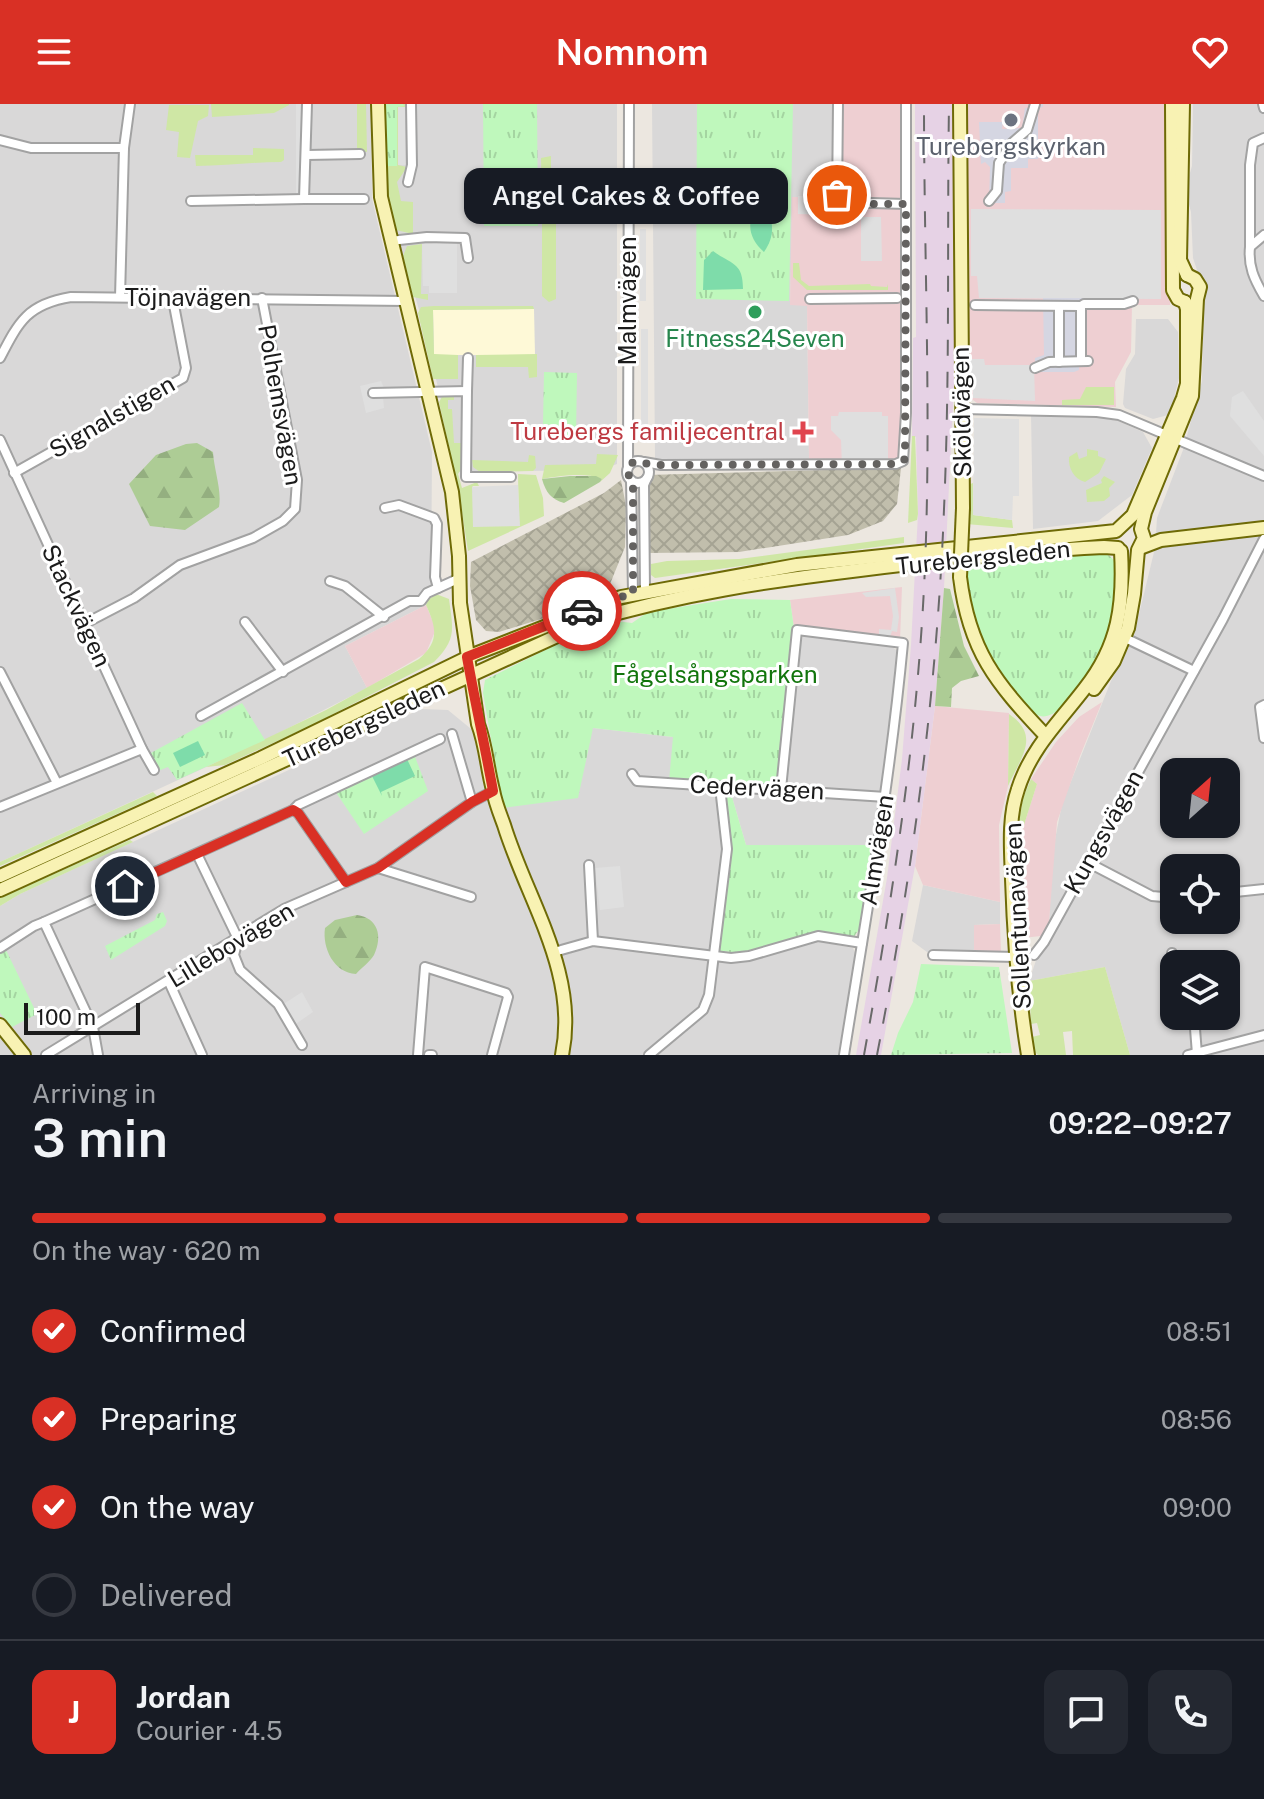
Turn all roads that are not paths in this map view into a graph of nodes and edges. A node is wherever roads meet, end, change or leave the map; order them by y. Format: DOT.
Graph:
graph roads {
  1 [pos="130,104"];
  2 [pos="307,104"];
  3 [pos="378,104"];
  4 [pos="411,104"];
  5 [pos="629,104"];
  6 [pos="838,104"];
  7 [pos="906,104"];
  8 [pos="960,104"];
  9 [pos="1035,104"];
  10 [pos="1172,104"];
  11 [pos="1183,104"];
  12 [pos="1264,138"];
  13 [pos="0,140"];
  14 [pos="124,148"];
  15 [pos="360,154"];
  16 [pos="307,155"];
  17 [pos="408,182"];
  18 [pos="304,199"];
  19 [pos="364,199"];
  20 [pos="191,201"];
  21 [pos="989,201"];
  22 [pos="906,204"];
  23 [pos="1264,235"];
  24 [pos="390,241"];
  25 [pos="1250,247"];
  26 [pos="468,258"];
  27 [pos="1187,275"];
  28 [pos="1174,284"];
  29 [pos="1264,296"];
  30 [pos="120,297"];
  31 [pos="262,298"];
  32 [pos="897,298"];
  33 [pos="810,299"];
  34 [pos="173,300"];
  35 [pos="1191,300"];
  36 [pos="406,301"];
  37 [pos="1133,301"];
  38 [pos="1076,303"];
  39 [pos="975,305"];
  40 [pos="1059,307"];
  41 [pos="0,358"];
  42 [pos="468,358"];
  43 [pos="1059,362"];
  44 [pos="1035,368"];
  45 [pos="467,391"];
  46 [pos="429,392"];
  47 [pos="373,393"];
  48 [pos="963,409"];
  49 [pos="1172,436"];
  50 [pos="0,440"];
  51 [pos="628,450"];
  52 [pos="642,462"];
  53 [pos="661,465"];
  54 [pos="628,467"];
  55 [pos="14,473"];
  56 [pos="1264,476"];
  57 [pos="511,477"];
  58 [pos="648,477"];
  59 [pos="631,480"];
  60 [pos="385,508"];
  61 [pos="1127,523"];
  62 [pos="1264,528"];
  63 [pos="1116,531"];
  64 [pos="1142,531"];
  65 [pos="1264,539"];
  66 [pos="1161,540"];
  67 [pos="1139,549"];
  68 [pos="1120,550"];
  69 [pos="460,578"];
  70 [pos="330,581"];
  71 [pos="438,588"];
  72 [pos="639,592"];
  73 [pos="641,606"];
  74 [pos="384,617"];
  75 [pos="245,622"];
  76 [pos="84,624"];
  77 [pos="1119,636"];
  78 [pos="471,656"];
  79 [pos="1194,671"];
  80 [pos="0,672"];
  81 [pos="283,672"];
  82 [pos="474,674"];
  83 [pos="1083,691"];
  84 [pos="1017,705"];
  85 [pos="1262,706"];
  86 [pos="201,716"];
  87 [pos="1045,720"];
  88 [pos="452,734"];
  89 [pos="1045,735"];
  90 [pos="1264,738"];
  91 [pos="440,739"];
  92 [pos="142,749"];
  93 [pos="154,770"];
  94 [pos="632,774"];
  95 [pos="57,783"];
  96 [pos="720,787"];
  97 [pos="781,789"];
  98 [pos="493,791"];
  99 [pos="886,797"];
  100 [pos="472,802"];
  101 [pos="0,807"];
  102 [pos="293,810"];
  103 [pos="197,854"];
  104 [pos="1087,862"];
  105 [pos="589,865"];
  106 [pos="378,868"];
  107 [pos="0,876"];
  108 [pos="346,882"];
  109 [pos="1264,889"];
  110 [pos="0,890"];
  111 [pos="1240,892"];
  112 [pos="471,897"];
  113 [pos="1160,897"];
  114 [pos="44,922"];
  115 [pos="238,939"];
  116 [pos="593,941"];
  117 [pos="862,943"];
  118 [pos="0,948"];
  119 [pos="554,952"];
  120 [pos="933,955"];
  121 [pos="1034,955"];
  122 [pos="715,956"];
  123 [pos="1015,957"];
  124 [pos="169,982"];
  125 [pos="0,1025"];
  126 [pos="93,1027"];
  127 [pos="1194,1030"];
  128 [pos="1263,1038"];
  129 [pos="302,1045"];
  130 [pos="1194,1054"];
  131 [pos="24,1055"];
  132 [pos="46,1055"];
  133 [pos="98,1055"];
  134 [pos="202,1055"];
  135 [pos="418,1055"];
  136 [pos="492,1055"];
  137 [pos="562,1055"];
  138 [pos="649,1055"];
  139 [pos="844,1055"];
  140 [pos="1028,1055"];
  1 -- 14 [label="street"];
  2 -- 16 [label="street"];
  3 -- 24 [label="street"];
  4 -- 17 [label="street"];
  5 -- 51 [label="street, Malmvägen"];
  6 -- 22 [label="street"];
  7 -- 22 [label="street"];
  8 -- 48 [label="street, Sköldvägen"];
  9 -- 21 [label="street"];
  10 -- 28 [label="street"];
  11 -- 27 [label="street"];
  12 -- 25 [label="street"];
  13 -- 14 [label="street"];
  14 -- 30 [label="street"];
  15 -- 16 [label="street"];
  16 -- 18 [label="street"];
  18 -- 19 [label="street"];
  18 -- 20 [label="street"];
  22 -- 53 [label="street"];
  23 -- 25 [label="street"];
  24 -- 26 [label="street"];
  24 -- 36 [label="street"];
  25 -- 29 [label="street"];
  27 -- 28 [label="street"];
  27 -- 35 [label="street"];
  28 -- 35 [label="street"];
  30 -- 34 [label="street, Töjnavägen"];
  30 -- 41 [label="street, Töjnavägen"];
  31 -- 34 [label="street, Töjnavägen"];
  31 -- 36 [label="street, Töjnavägen"];
  31 -- 76 [label="street, Polhemsvägen"];
  32 -- 33 [label="street"];
  34 -- 55 [label="street, Signalstigen"];
  35 -- 49 [label="street"];
  36 -- 46 [label="street"];
  37 -- 38 [label="street"];
  38 -- 40 [label="street"];
  38 -- 43 [label="street"];
  39 -- 40 [label="street"];
  40 -- 43 [label="street"];
  42 -- 45 [label="street"];
  43 -- 44 [label="street"];
  45 -- 46 [label="street"];
  45 -- 57 [label="street"];
  46 -- 47 [label="street"];
  46 -- 69 [label="street"];
  48 -- 49 [label="street"];
  48 -- 84 [label="street, Sköldvägen, bridge"];
  49 -- 56 [label="street"];
  49 -- 61 [label="street"];
  49 -- 64 [label="street"];
  50 -- 55 [label="street, Stackvägen"];
  51 -- 52 [label="street"];
  51 -- 54 [label="street, Malmvägen"];
  52 -- 53 [label="street"];
  52 -- 54 [label="street"];
  52 -- 58 [label="street"];
  53 -- 58 [label="street"];
  54 -- 59 [label="street"];
  55 -- 76 [label="street, Stackvägen"];
  58 -- 59 [label="street"];
  58 -- 72 [label="street"];
  59 -- 72 [label="street"];
  60 -- 71 [label="street"];
  61 -- 63 [label="street, Turebergsleden"];
  61 -- 64 [label="street"];
  62 -- 66 [label="street"];
  63 -- 68 [label="street"];
  63 -- 72 [label="street, Turebergsleden"];
  64 -- 66 [label="street"];
  64 -- 67 [label="street"];
  65 -- 79 [label="street, Kungsvägen"];
  66 -- 67 [label="street, Turebergsleden"];
  67 -- 68 [label="street, Turebergsleden"];
  67 -- 77 [label="street, Sollentunavägen"];
  68 -- 73 [label="street, Turebergsleden"];
  68 -- 77 [label="street, Sollentunavägen"];
  69 -- 71 [label="street"];
  69 -- 78 [label="street"];
  70 -- 74 [label="street"];
  71 -- 74 [label="street"];
  72 -- 73 [label="street"];
  72 -- 78 [label="street, Turebergsleden"];
  73 -- 82 [label="street, Turebergsleden"];
  74 -- 81 [label="street"];
  75 -- 81 [label="street"];
  76 -- 92 [label="street, Stackvägen"];
  77 -- 79 [label="street"];
  77 -- 83 [label="street, Sollentunavägen"];
  77 -- 89 [label="street, Sollentunavägen"];
  78 -- 82 [label="street"];
  78 -- 107 [label="street, Turebergsleden"];
  79 -- 104 [label="street, Kungsvägen"];
  80 -- 95 [label="street"];
  81 -- 86 [label="street"];
  82 -- 98 [label="street"];
  82 -- 110 [label="street, Turebergsleden"];
  83 -- 87 [label="street, Sollentunavägen"];
  83 -- 89 [label="street, Sollentunavägen"];
  84 -- 87 [label="street, Sköldvägen"];
  84 -- 89 [label="street, Sköldvägen"];
  85 -- 90 [label="street"];
  88 -- 100 [label="street"];
  89 -- 123 [label="street, Sollentunavägen"];
  91 -- 102 [label="street"];
  92 -- 93 [label="street, Stackvägen"];
  92 -- 95 [label="street"];
  94 -- 96 [label="street, Cedervägen"];
  95 -- 101 [label="street"];
  96 -- 97 [label="street, Cedervägen"];
  96 -- 122 [label="street"];
  97 -- 99 [label="street, Cedervägen"];
  97 -- 99 [label="street, Almvägen"];
  98 -- 100 [label="street, Lillebovägen"];
  98 -- 119 [label="street"];
  99 -- 117 [label="street, Almvägen"];
  100 -- 106 [label="street, Lillebovägen"];
  102 -- 103 [label="street"];
  102 -- 108 [label="street"];
  103 -- 114 [label="street"];
  103 -- 115 [label="street"];
  104 -- 113 [label="street"];
  104 -- 121 [label="street, Kungsvägen"];
  105 -- 116 [label="street"];
  106 -- 108 [label="street, Lillebovägen"];
  106 -- 112 [label="street"];
  108 -- 115 [label="street, Lillebovägen"];
  109 -- 111 [label="street"];
  114 -- 118 [label="street"];
  114 -- 126 [label="street"];
  115 -- 124 [label="street, Lillebovägen"];
  115 -- 129 [label="street"];
  116 -- 119 [label="street"];
  116 -- 122 [label="street"];
  117 -- 122 [label="street"];
  117 -- 139 [label="street, Almvägen"];
  119 -- 137 [label="street"];
  120 -- 123 [label="street"];
  122 -- 138 [label="street"];
  123 -- 140 [label="street, Sollentunavägen"];
  124 -- 126 [label="street, Lillebovägen"];
  124 -- 134 [label="street"];
  125 -- 131 [label="street"];
  126 -- 132 [label="street, Lillebovägen"];
  126 -- 133 [label="street"];
  127 -- 130 [label="street"];
  128 -- 130 [label="street"];
  135 -- 136 [label="street"];
}
